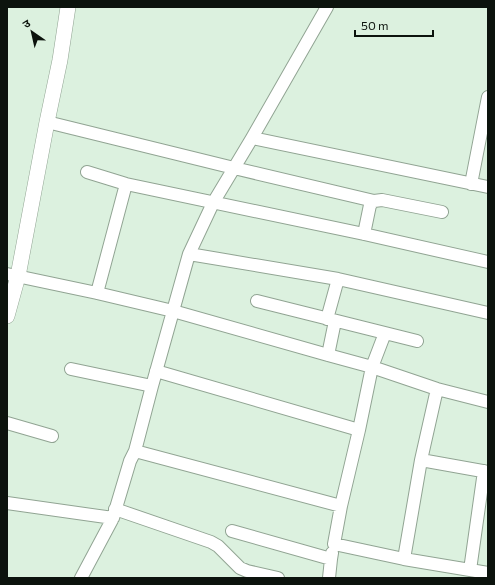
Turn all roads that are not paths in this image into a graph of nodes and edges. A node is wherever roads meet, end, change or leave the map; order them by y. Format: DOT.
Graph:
graph roads {
  1 [pos="68,7"];
  2 [pos="327,7"];
  3 [pos="488,97"];
  4 [pos="47,122"];
  5 [pos="252,138"];
  6 [pos="234,168"];
  7 [pos="87,172"];
  8 [pos="126,184"];
  9 [pos="471,184"];
  10 [pos="488,187"];
  11 [pos="374,200"];
  12 [pos="213,203"];
  13 [pos="442,212"];
  14 [pos="364,234"];
  15 [pos="189,254"];
  16 [pos="488,262"];
  17 [pos="13,275"];
  18 [pos="338,279"];
  19 [pos="97,293"];
  20 [pos="257,301"];
  21 [pos="172,311"];
  22 [pos="488,313"];
  23 [pos="7,316"];
  24 [pos="331,320"];
  25 [pos="385,333"];
  26 [pos="417,341"];
  27 [pos="328,355"];
  28 [pos="372,367"];
  29 [pos="71,369"];
  30 [pos="156,371"];
  31 [pos="152,386"];
  32 [pos="437,389"];
  33 [pos="488,402"];
  34 [pos="7,423"];
  35 [pos="359,430"];
  36 [pos="52,436"];
  37 [pos="135,451"];
  38 [pos="421,460"];
  39 [pos="486,472"];
  40 [pos="7,503"];
  41 [pos="342,506"];
  42 [pos="114,513"];
  43 [pos="232,531"];
  44 [pos="334,544"];
  45 [pos="331,559"];
  46 [pos="404,559"];
  47 [pos="470,570"];
  48 [pos="488,573"];
  49 [pos="81,578"];
  50 [pos="278,578"];
  51 [pos="329,578"];
  1 -- 4 [label="street"];
  2 -- 5 [label="street"];
  3 -- 9 [label="street"];
  4 -- 6 [label="street"];
  4 -- 17 [label="street"];
  5 -- 6 [label="street"];
  5 -- 9 [label="street"];
  6 -- 11 [label="street"];
  6 -- 12 [label="street"];
  7 -- 8 [label="street"];
  8 -- 12 [label="street"];
  8 -- 19 [label="street"];
  9 -- 10 [label="street"];
  11 -- 13 [label="street"];
  11 -- 14 [label="street"];
  12 -- 14 [label="street"];
  12 -- 15 [label="street"];
  14 -- 16 [label="street"];
  15 -- 18 [label="street"];
  15 -- 21 [label="street"];
  17 -- 19 [label="street"];
  17 -- 23 [label="street"];
  18 -- 22 [label="street"];
  18 -- 24 [label="street"];
  19 -- 21 [label="street"];
  20 -- 24 [label="street"];
  21 -- 27 [label="street"];
  21 -- 30 [label="street"];
  24 -- 25 [label="street"];
  24 -- 27 [label="street"];
  25 -- 26 [label="street"];
  25 -- 28 [label="street"];
  27 -- 28 [label="street"];
  28 -- 32 [label="street"];
  28 -- 35 [label="street"];
  29 -- 31 [label="street"];
  30 -- 31 [label="street"];
  30 -- 35 [label="street"];
  31 -- 37 [label="street"];
  32 -- 33 [label="street"];
  32 -- 38 [label="street"];
  34 -- 36 [label="street"];
  35 -- 41 [label="street"];
  37 -- 41 [label="street"];
  37 -- 42 [label="street"];
  38 -- 39 [label="street"];
  38 -- 46 [label="street"];
  39 -- 47 [label="street"];
  40 -- 42 [label="street"];
  41 -- 44 [label="street"];
  42 -- 49 [label="street"];
  42 -- 50 [label="street"];
  43 -- 45 [label="street"];
  44 -- 45 [label="street"];
  44 -- 46 [label="street"];
  45 -- 51 [label="street"];
  46 -- 47 [label="street"];
  47 -- 48 [label="street"];
}
